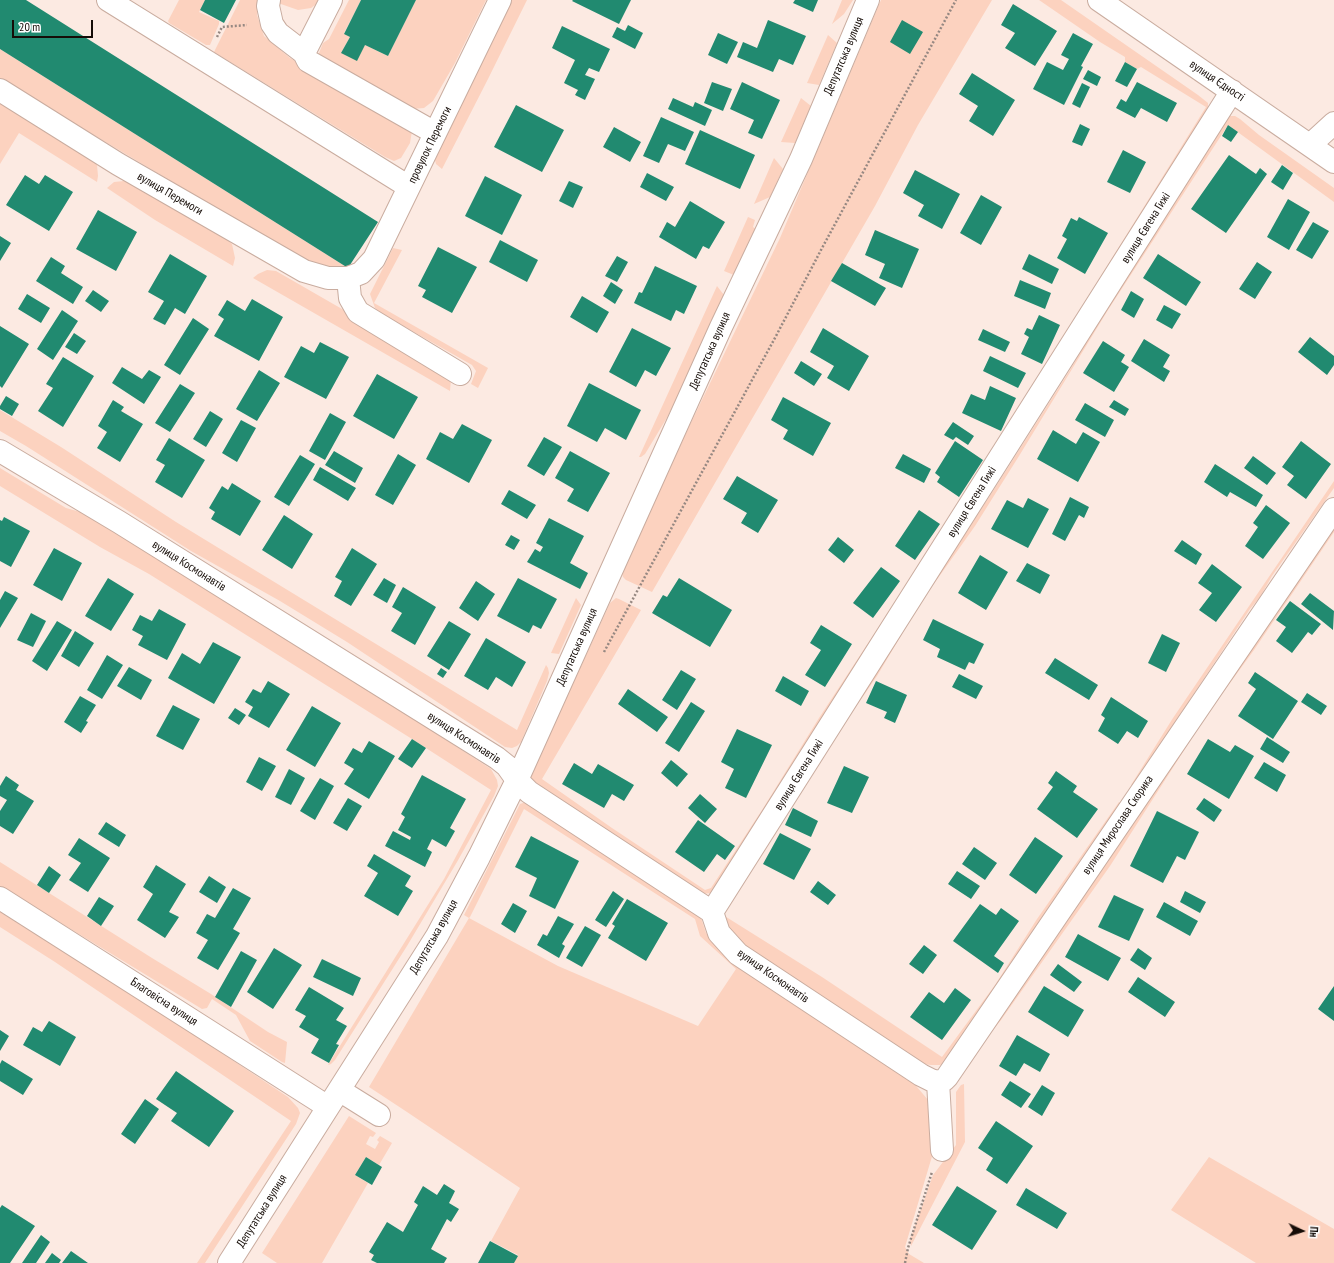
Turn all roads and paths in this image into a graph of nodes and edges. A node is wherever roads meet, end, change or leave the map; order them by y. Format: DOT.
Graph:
graph roads {
  1 [pos="108,0"];
  2 [pos="269,0"];
  3 [pos="331,0"];
  4 [pos="500,0"];
  5 [pos="868,0"];
  6 [pos="956,0"];
  7 [pos="1099,0"];
  8 [pos="272,24"];
  9 [pos="304,53"];
  10 [pos="205,60"];
  11 [pos="0,90"];
  12 [pos="1232,91"];
  13 [pos="1334,123"];
  14 [pos="435,133"];
  15 [pos="1310,145"];
  16 [pos="1334,162"];
  17 [pos="409,187"];
  18 [pos="348,278"];
  19 [pos="460,374"];
  20 [pos="0,451"];
  21 [pos="1334,509"];
  22 [pos="603,654"];
  23 [pos="517,780"];
  24 [pos="0,898"];
  25 [pos="712,912"];
  26 [pos="938,1082"];
  27 [pos="334,1098"];
  28 [pos="379,1115"];
  29 [pos="942,1150"];
  30 [pos="229,1263"];
  31 [pos="905,1263"];
  1 -- 10 [label="street"];
  2 -- 8 [label="street"];
  3 -- 9 [label="street"];
  4 -- 14 [label="street, провулок Перемоги"];
  5 -- 23 [label="street, Депутатська вулиця"];
  6 -- 22 [label="path"];
  7 -- 12 [label="street, вулиця Єдності"];
  8 -- 9 [label="street"];
  8 -- 10 [label="path"];
  9 -- 14 [label="street"];
  10 -- 17 [label="street"];
  11 -- 18 [label="street, вулиця Перемоги"];
  12 -- 15 [label="street, вулиця Єдності"];
  12 -- 25 [label="street, вулиця Євгена Гижі"];
  13 -- 15 [label="street"];
  14 -- 17 [label="street, провулок Перемоги"];
  15 -- 16 [label="street, вулиця Єдності"];
  17 -- 18 [label="street, провулок Перемоги"];
  18 -- 19 [label="street"];
  20 -- 23 [label="street, вулиця Космонавтів"];
  21 -- 26 [label="street, вулиця Мирослава Скорика"];
  23 -- 25 [label="street, вулиця Космонавтів"];
  23 -- 27 [label="street, Депутатська вулиця"];
  24 -- 27 [label="street, Благовісна вулиця"];
  25 -- 26 [label="street, вулиця Космонавтів"];
  26 -- 29 [label="street"];
  27 -- 28 [label="street, Благовісна вулиця"];
  27 -- 30 [label="street, Депутатська вулиця"];
  29 -- 31 [label="path"];
}
